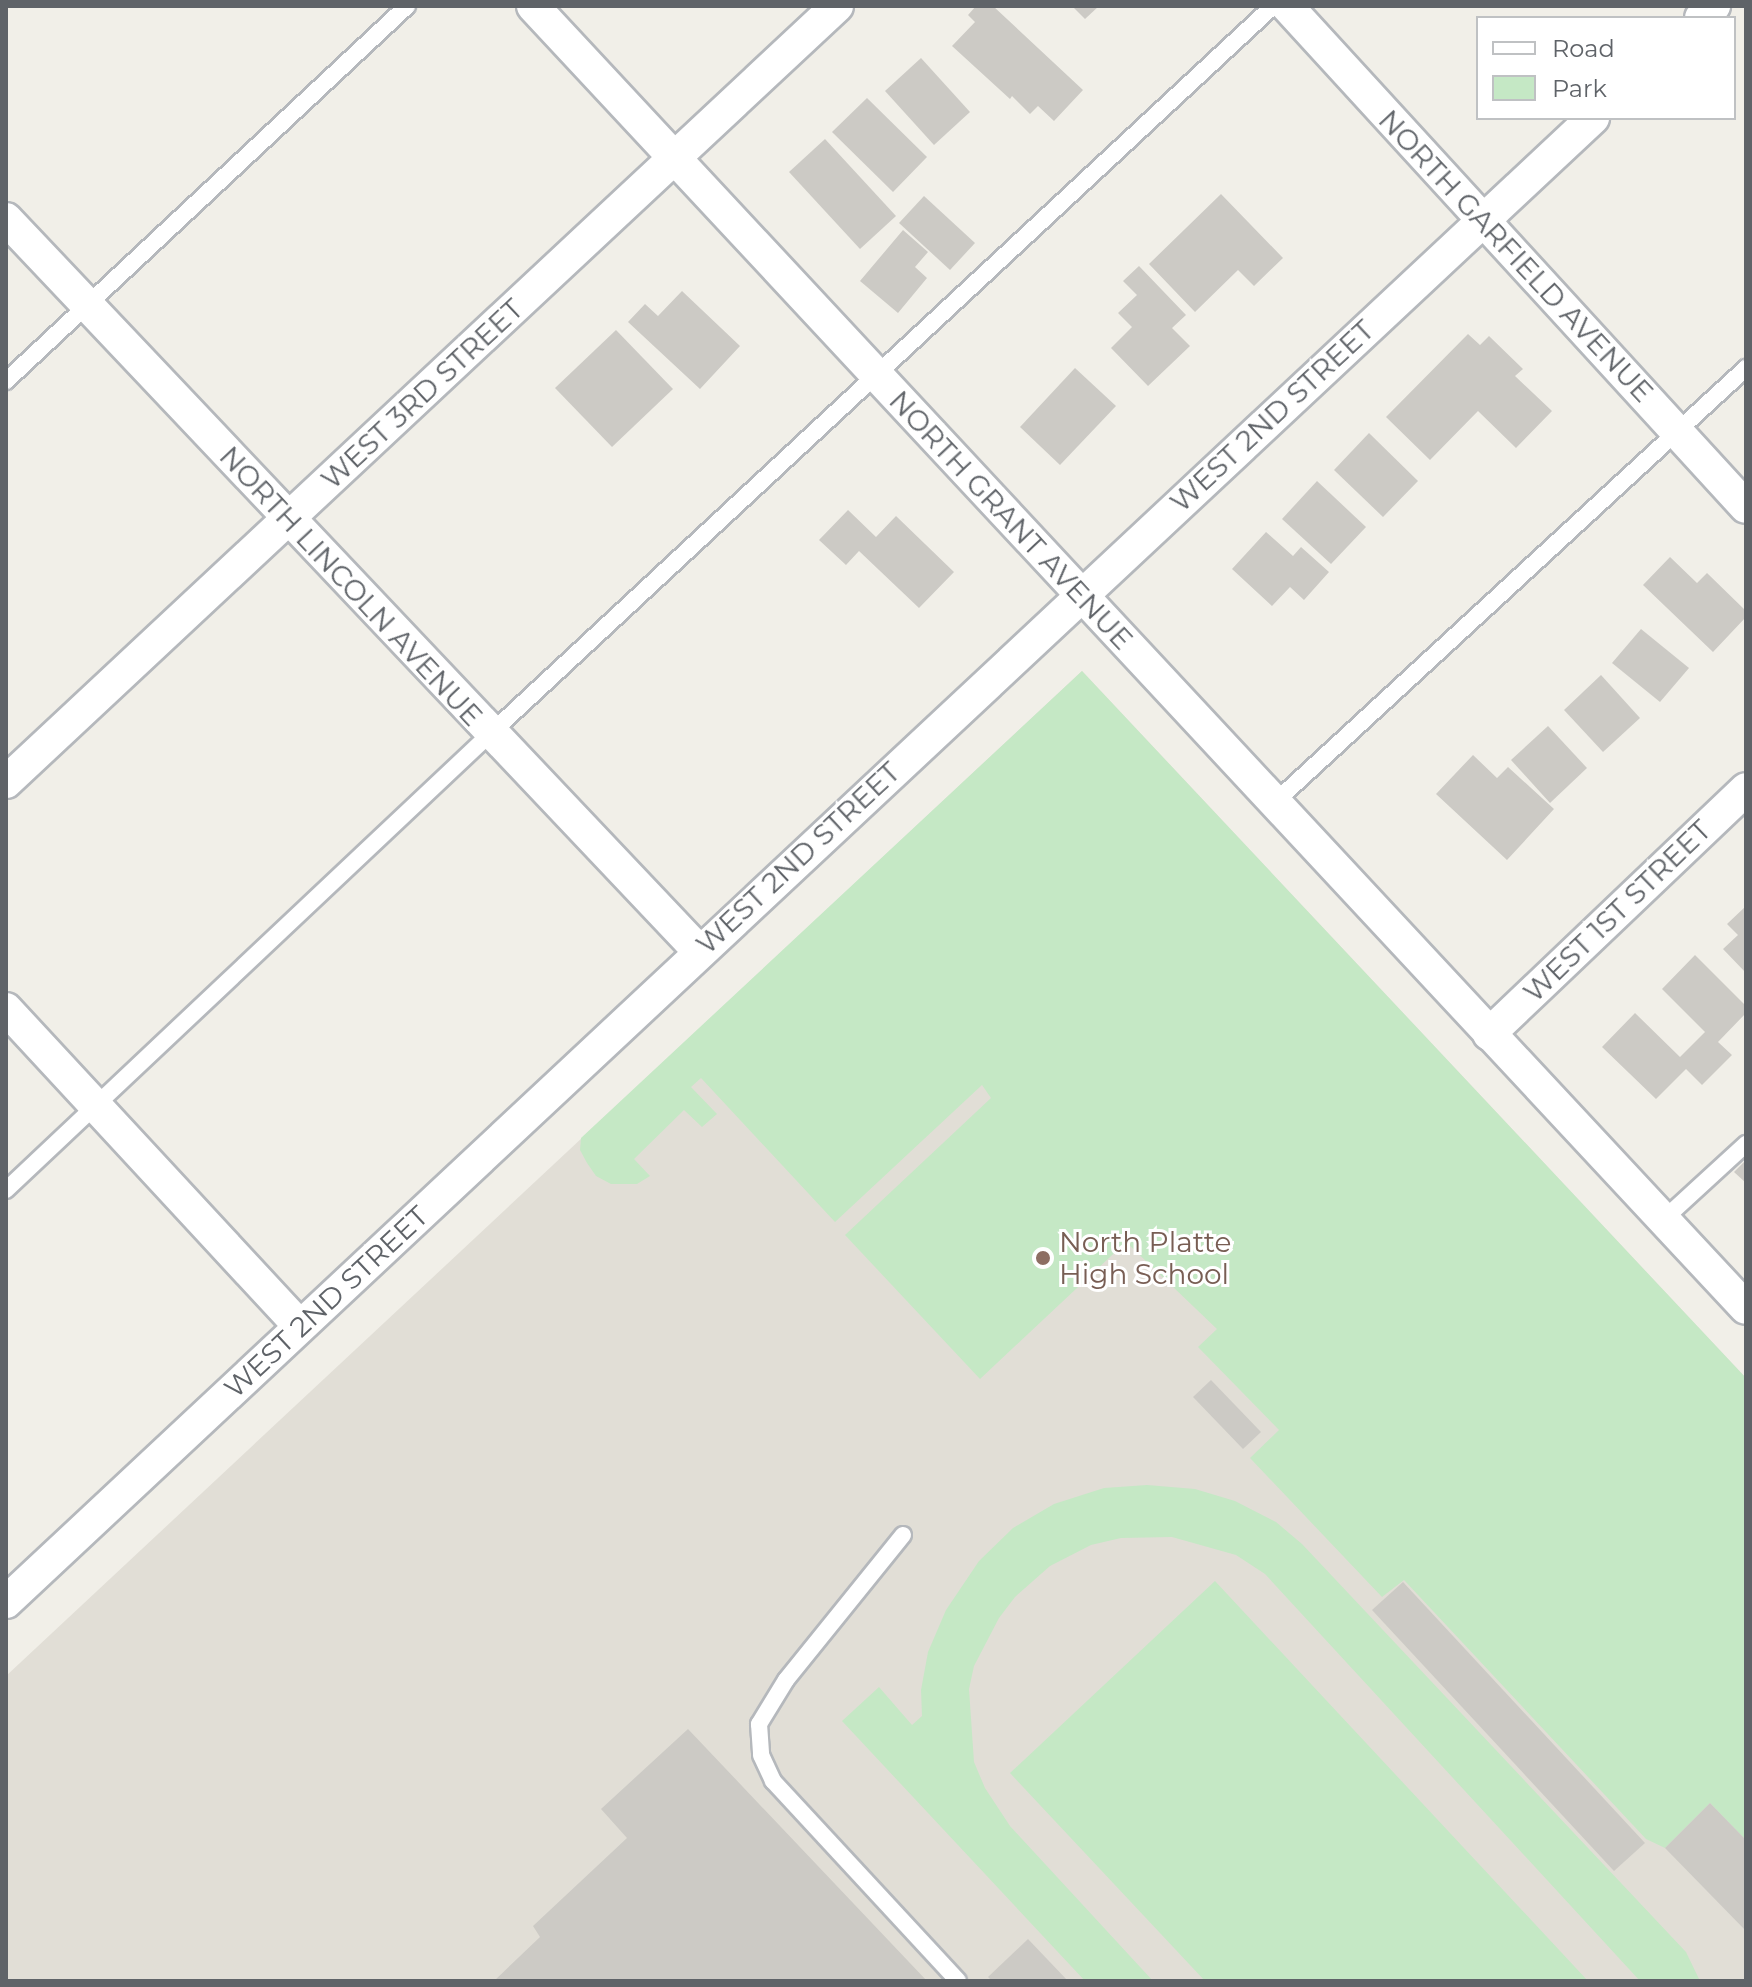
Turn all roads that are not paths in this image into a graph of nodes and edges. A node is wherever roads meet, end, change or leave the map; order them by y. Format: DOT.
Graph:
graph roads {
  1 [pos="407,6"];
  2 [pos="533,6"];
  3 [pos="837,6"];
  4 [pos="1273,6"];
  5 [pos="1287,6"];
  6 [pos="1591,120"];
  7 [pos="675,158"];
  8 [pos="6,219"];
  9 [pos="1483,220"];
  10 [pos="87,306"];
  11 [pos="1746,368"];
  12 [pos="876,375"];
  13 [pos="6,381"];
  14 [pos="1677,431"];
  15 [pos="1746,507"];
  16 [pos="288,519"];
  17 [pos="1080,594"];
  18 [pos="491,733"];
  19 [pos="6,782"];
  20 [pos="1746,789"];
  21 [pos="1274,803"];
  22 [pos="699,951"];
  23 [pos="6,1009"];
  24 [pos="1489,1034"];
  25 [pos="96,1105"];
  26 [pos="1746,1144"];
  27 [pos="6,1190"];
  28 [pos="1663,1220"];
  29 [pos="1746,1308"];
  30 [pos="300,1326"];
  31 [pos="903,1535"];
  32 [pos="6,1602"];
  33 [pos="958,1981"];
  1 -- 10 [label="lane"];
  2 -- 7 [label="street, NORTH GRANT AVENUE"];
  3 -- 7 [label="street, WEST 3RD STREET"];
  4 -- 12 [label="lane"];
  5 -- 9 [label="street, NORTH GARFIELD AVENUE"];
  6 -- 9 [label="street, WEST 2ND STREET"];
  7 -- 12 [label="street, NORTH GRANT AVENUE"];
  7 -- 16 [label="street, WEST 3RD STREET"];
  8 -- 10 [label="street, NORTH LINCOLN AVENUE"];
  9 -- 14 [label="street, NORTH GARFIELD AVENUE"];
  9 -- 17 [label="street, WEST 2ND STREET"];
  10 -- 13 [label="lane"];
  10 -- 16 [label="street, NORTH LINCOLN AVENUE"];
  11 -- 14 [label="lane"];
  12 -- 17 [label="street, NORTH GRANT AVENUE"];
  12 -- 18 [label="lane"];
  14 -- 15 [label="street, NORTH GARFIELD AVENUE"];
  14 -- 21 [label="lane"];
  16 -- 18 [label="street, NORTH LINCOLN AVENUE"];
  16 -- 19 [label="street, WEST 3RD STREET"];
  17 -- 21 [label="street, NORTH GRANT AVENUE"];
  17 -- 22 [label="street, WEST 2ND STREET"];
  18 -- 22 [label="street, NORTH LINCOLN AVENUE"];
  18 -- 25 [label="lane"];
  20 -- 24 [label="street, WEST 1ST STREET"];
  21 -- 24 [label="street, NORTH GRANT AVENUE"];
  22 -- 30 [label="street, WEST 2ND STREET"];
  23 -- 25 [label="street"];
  24 -- 28 [label="street, NORTH GRANT AVENUE"];
  25 -- 27 [label="lane"];
  25 -- 30 [label="street"];
  26 -- 28 [label="lane"];
  28 -- 29 [label="street, NORTH GRANT AVENUE"];
  30 -- 32 [label="street, WEST 2ND STREET"];
  31 -- 33 [label="lane"];
}
